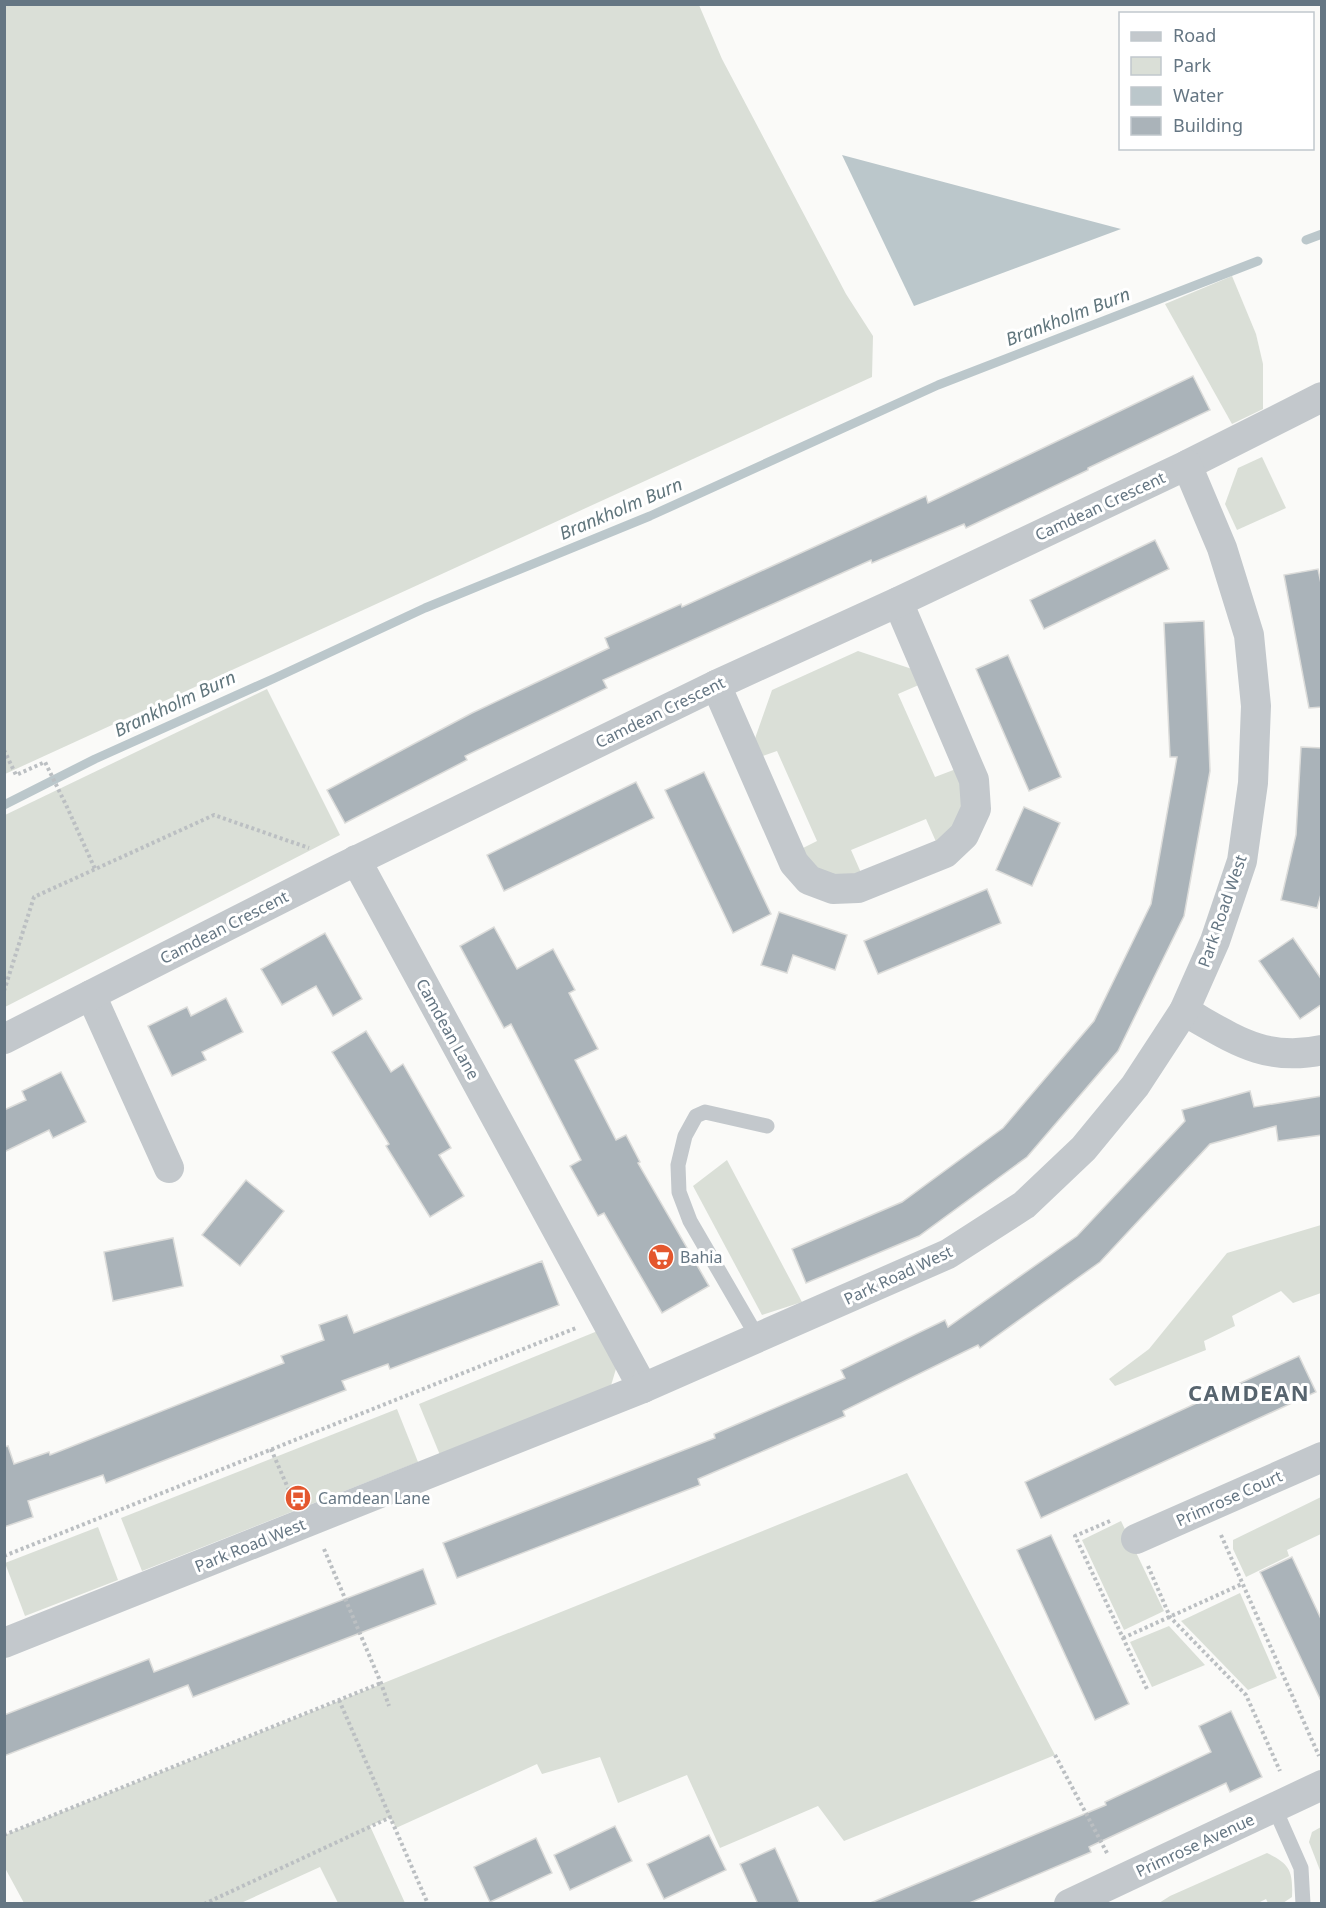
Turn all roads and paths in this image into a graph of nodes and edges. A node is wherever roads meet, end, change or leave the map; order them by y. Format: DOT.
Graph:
graph roads {
  1 [pos="1322,397"];
  2 [pos="1187,465"];
  3 [pos="898,602"];
  4 [pos="716,685"];
  5 [pos="4,750"];
  6 [pos="11,765"];
  7 [pos="4,768"];
  8 [pos="347,864"];
  9 [pos="95,869"];
  10 [pos="4,990"];
  11 [pos="91,995"];
  12 [pos="1184,1011"];
  13 [pos="4,1039"];
  14 [pos="1322,1050"];
  15 [pos="767,1126"];
  16 [pos="169,1168"];
  17 [pos="604,1316"];
  18 [pos="758,1338"];
  19 [pos="643,1388"];
  20 [pos="271,1449"];
  21 [pos="1322,1457"];
  22 [pos="1209,1507"];
  23 [pos="308,1522"];
  24 [pos="1075,1536"];
  25 [pos="1136,1539"];
  26 [pos="4,1556"];
  27 [pos="1242,1584"];
  28 [pos="1170,1617"];
  29 [pos="1123,1638"];
  30 [pos="4,1643"];
  31 [pos="381,1683"];
  32 [pos="1147,1689"];
  33 [pos="339,1700"];
  34 [pos="388,1706"];
  35 [pos="1055,1755"];
  36 [pos="1322,1762"];
  37 [pos="1322,1785"];
  38 [pos="1284,1804"];
  39 [pos="390,1817"];
  40 [pos="4,1835"];
  41 [pos="1121,1880"];
  42 [pos="1084,1900"];
  43 [pos="1302,1903"];
  44 [pos="204,1904"];
  45 [pos="428,1904"];
  1 -- 2 [label="street, Camdean Crescent"];
  2 -- 3 [label="street, Camdean Crescent"];
  2 -- 12 [label="street, Park Road West"];
  3 -- 4 [label="street, Camdean Crescent"];
  3 -- 4 [label="street"];
  4 -- 8 [label="street, Camdean Crescent"];
  5 -- 6 [label="path"];
  6 -- 7 [label="path"];
  6 -- 9 [label="path"];
  8 -- 9 [label="path"];
  8 -- 11 [label="street, Camdean Crescent"];
  8 -- 17 [label="street, Camdean Lane"];
  9 -- 10 [label="path"];
  11 -- 13 [label="street, Camdean Crescent"];
  11 -- 16 [label="street"];
  12 -- 14 [label="street"];
  12 -- 18 [label="street, Park Road West"];
  15 -- 18 [label="lane"];
  17 -- 19 [label="street, Camdean Lane"];
  17 -- 20 [label="path"];
  18 -- 19 [label="street, Park Road West"];
  19 -- 23 [label="street, Park Road West"];
  20 -- 23 [label="path"];
  20 -- 26 [label="path"];
  21 -- 22 [label="street, Primrose Court"];
  22 -- 25 [label="street, Primrose Court"];
  22 -- 27 [label="path"];
  23 -- 30 [label="street, Park Road West"];
  23 -- 31 [label="path"];
  24 -- 29 [label="path"];
  27 -- 28 [label="path"];
  27 -- 36 [label="path"];
  28 -- 29 [label="path"];
  28 -- 38 [label="path"];
  29 -- 32 [label="path"];
  31 -- 33 [label="path"];
  31 -- 34 [label="path"];
  33 -- 39 [label="path"];
  33 -- 40 [label="path"];
  35 -- 41 [label="path"];
  37 -- 38 [label="street, Primrose Avenue"];
  38 -- 41 [label="street, Primrose Avenue"];
  38 -- 43 [label="lane"];
  39 -- 44 [label="path"];
  39 -- 45 [label="path"];
  41 -- 42 [label="street, Primrose Avenue"];
}
